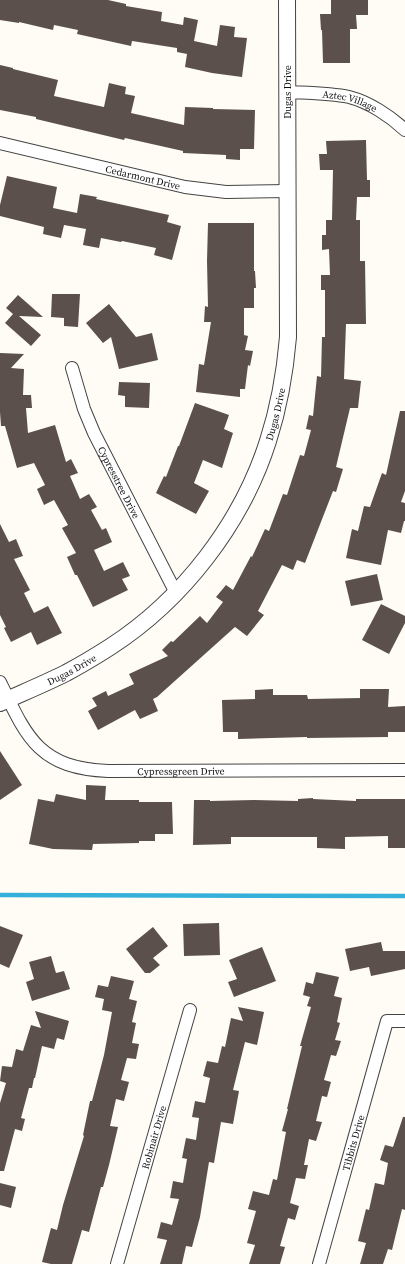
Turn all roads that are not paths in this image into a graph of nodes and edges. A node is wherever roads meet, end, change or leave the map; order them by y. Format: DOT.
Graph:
graph roads {
  1 [pos="287,0"];
  2 [pos="287,92"];
  3 [pos="405,130"];
  4 [pos="0,143"];
  5 [pos="288,191"];
  6 [pos="72,368"];
  7 [pos="176,593"];
  8 [pos="0,682"];
  9 [pos="4,701"];
  10 [pos="405,770"];
  11 [pos="190,1010"];
  12 [pos="405,1021"];
  13 [pos="117,1264"];
  14 [pos="319,1264"];
  1 -- 2 [label="street, Dugas Drive"];
  2 -- 3 [label="street, Aztec Village"];
  2 -- 5 [label="street, Dugas Drive"];
  4 -- 5 [label="street, Cedarmont Drive"];
  5 -- 7 [label="street, Dugas Drive"];
  6 -- 7 [label="street, Cypresstree Drive"];
  7 -- 9 [label="street, Dugas Drive"];
  8 -- 9 [label="street, Cypressgreen Drive"];
  9 -- 10 [label="street, Cypressgreen Drive"];
  11 -- 13 [label="street, Robinair Drive"];
  12 -- 14 [label="street, Tibbits Drive"];
}
